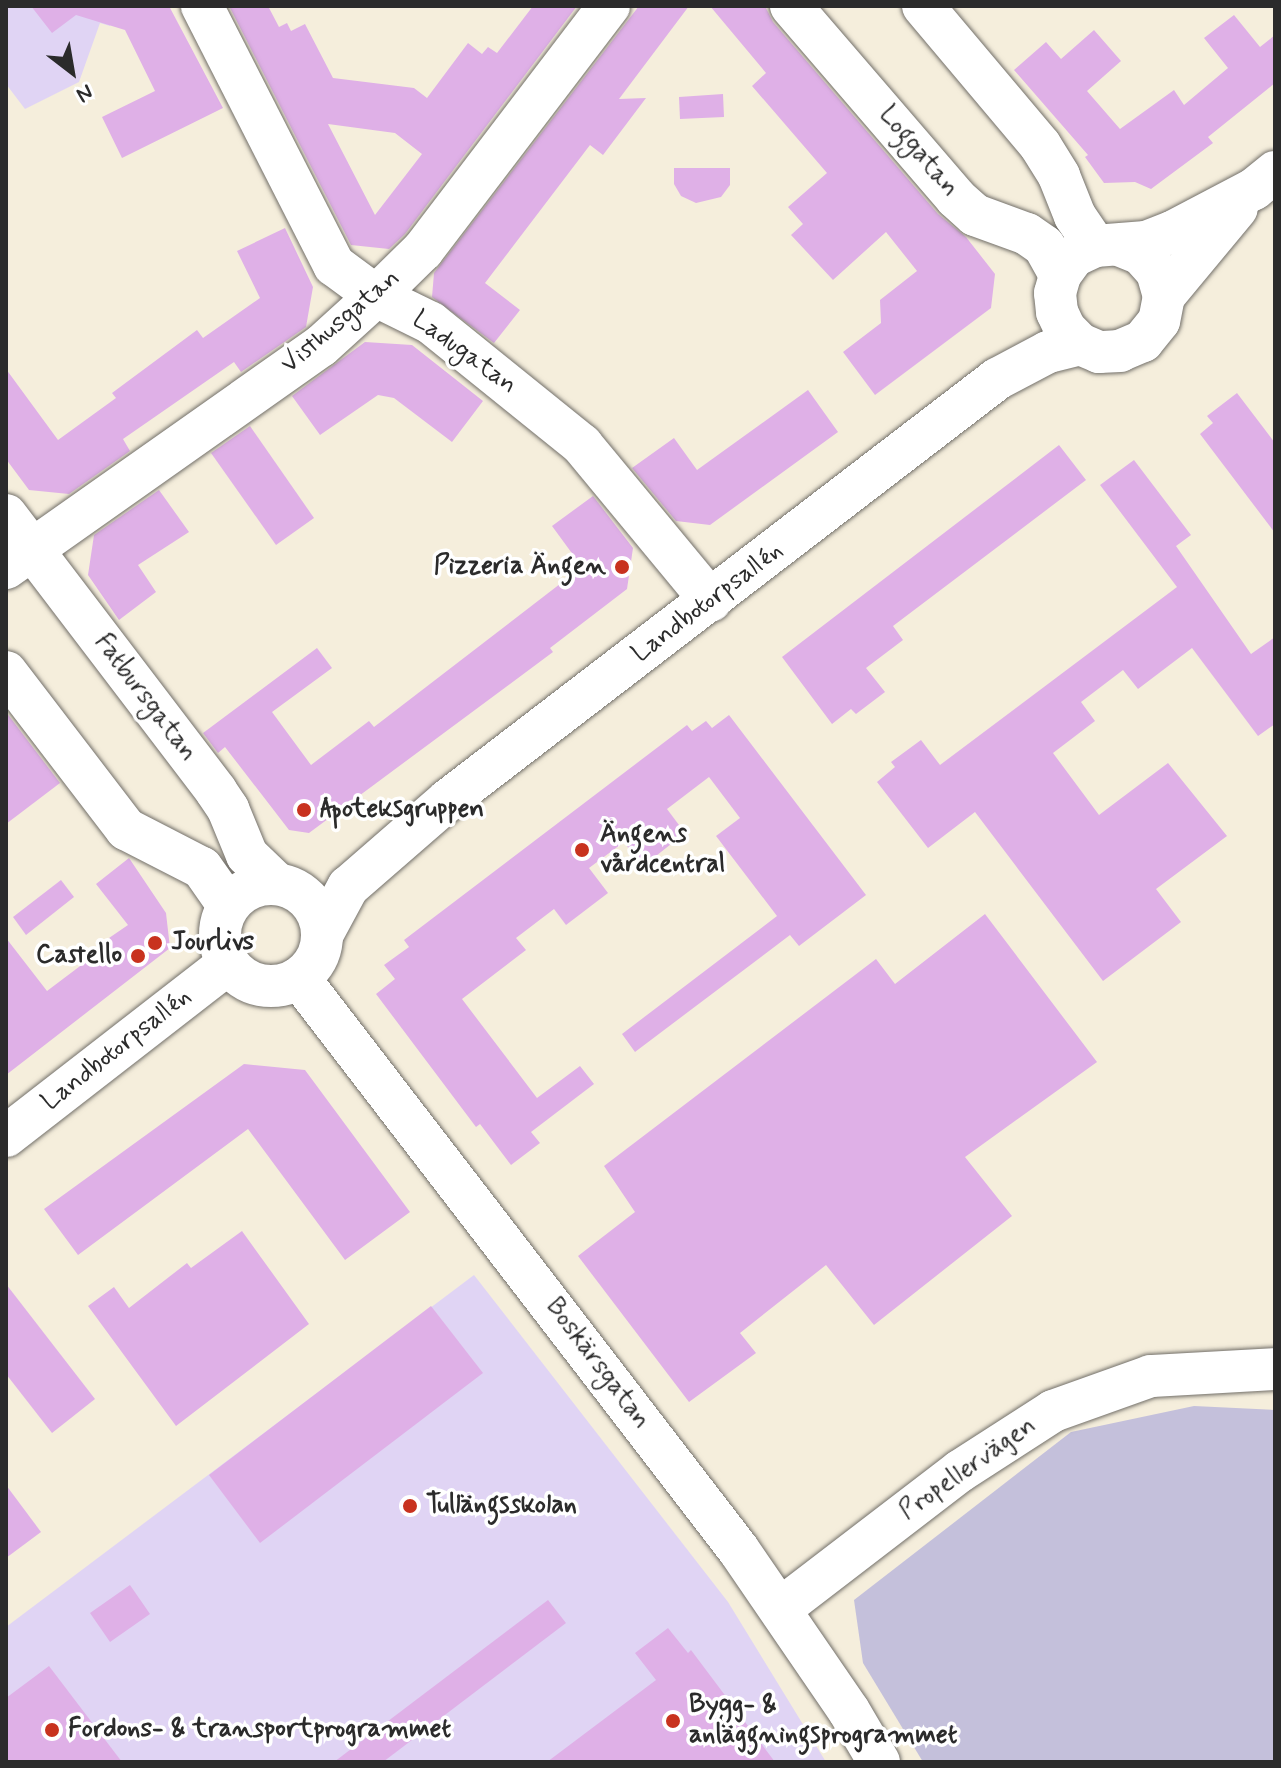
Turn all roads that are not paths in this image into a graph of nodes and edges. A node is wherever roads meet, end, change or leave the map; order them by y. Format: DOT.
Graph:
graph roads {
  1 [pos="202,6"];
  2 [pos="609,6"];
  3 [pos="791,6"];
  4 [pos="923,6"];
  5 [pos="1264,180"];
  6 [pos="1107,245"];
  7 [pos="1058,284"];
  8 [pos="376,296"];
  9 [pos="1164,296"];
  10 [pos="1080,344"];
  11 [pos="997,379"];
  12 [pos="6,515"];
  13 [pos="19,559"];
  14 [pos="711,601"];
  15 [pos="6,672"];
  16 [pos="418,824"];
  17 [pos="283,885"];
  18 [pos="228,905"];
  19 [pos="322,935"];
  20 [pos="228,964"];
  21 [pos="299,978"];
  22 [pos="6,1136"];
  23 [pos="1275,1369"];
  24 [pos="780,1609"];
  25 [pos="879,1762"];
  1 -- 8 [label="street, Ladugatan"];
  2 -- 8 [label="street, Visthusgatan"];
  3 -- 7 [label="street, Loggatan"];
  4 -- 6 [label="street"];
  5 -- 6 [label="street"];
  5 -- 9 [label="street"];
  6 -- 7 [label="street"];
  6 -- 9 [label="street"];
  7 -- 10 [label="street"];
  7 -- 11 [label="street, Landbotorpsallén"];
  8 -- 13 [label="street, Visthusgatan"];
  8 -- 14 [label="street, Ladugatan"];
  9 -- 10 [label="street"];
  10 -- 11 [label="street, Landbotorpsallén"];
  11 -- 14 [label="street, Landbotorpsallén"];
  12 -- 13 [label="street, Fatbursgatan"];
  13 -- 17 [label="street, Fatbursgatan"];
  14 -- 16 [label="street, Landbotorpsallén"];
  15 -- 18 [label="street"];
  16 -- 17 [label="street, Landbotorpsallén"];
  16 -- 19 [label="street, Landbotorpsallén"];
  17 -- 18 [label="street"];
  17 -- 19 [label="street"];
  18 -- 20 [label="street"];
  19 -- 21 [label="street"];
  20 -- 21 [label="street"];
  20 -- 22 [label="street, Landbotorpsallén"];
  21 -- 24 [label="street, Boskärsgatan"];
  23 -- 24 [label="street, Propellervägen"];
  24 -- 25 [label="street, Boskärsgatan"];
}
